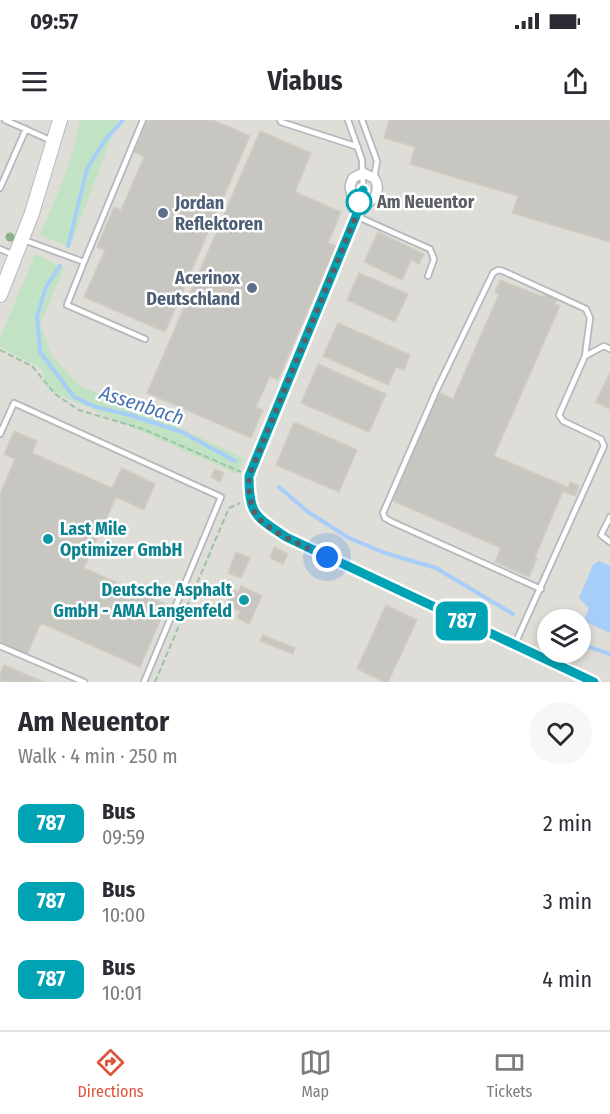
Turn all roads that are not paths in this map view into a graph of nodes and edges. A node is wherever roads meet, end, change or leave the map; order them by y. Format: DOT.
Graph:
graph roads {
  1 [pos="5,120"];
  2 [pos="60,120"];
  3 [pos="143,120"];
  4 [pos="280,120"];
  5 [pos="348,120"];
  6 [pos="362,120"];
  7 [pos="26,129"];
  8 [pos="54,142"];
  9 [pos="358,147"];
  10 [pos="363,173"];
  11 [pos="374,178"];
  12 [pos="0,188"];
  13 [pos="363,190"];
  14 [pos="356,216"];
  15 [pos="22,240"];
  16 [pos="0,249"];
  17 [pos="16,256"];
  18 [pos="84,262"];
  19 [pos="428,276"];
  20 [pos="0,295"];
  21 [pos="145,339"];
  22 [pos="610,349"];
  23 [pos="585,356"];
  24 [pos="0,434"];
  25 [pos="610,517"];
  26 [pos="610,542"];
  27 [pos="541,589"];
  28 [pos="0,646"];
  29 [pos="514,646"];
  30 [pos="84,682"];
  31 [pos="144,682"];
  32 [pos="594,682"];
  1 -- 7 [label="lane"];
  2 -- 8 [label="main road"];
  3 -- 18 [label="lane"];
  4 -- 9 [label="lane"];
  5 -- 9 [label="lane"];
  6 -- 11 [label="lane"];
  7 -- 8 [label="lane"];
  7 -- 12 [label="lane"];
  8 -- 15 [label="main road"];
  9 -- 10 [label="lane"];
  10 -- 11 [label="street"];
  10 -- 13 [label="lane"];
  10 -- 14 [label="street"];
  11 -- 14 [label="street"];
  13 -- 14 [label="street"];
  14 -- 19 [label="lane"];
  14 -- 29 [label="street"];
  15 -- 17 [label="main road"];
  15 -- 18 [label="lane"];
  16 -- 17 [label="lane"];
  17 -- 20 [label="main road"];
  18 -- 21 [label="lane"];
  22 -- 23 [label="lane"];
  23 -- 27 [label="lane"];
  23 -- 27 [label="lane"];
  24 -- 31 [label="lane"];
  25 -- 26 [label="lane"];
  27 -- 29 [label="lane"];
  28 -- 30 [label="lane"];
  29 -- 32 [label="street"];
}
